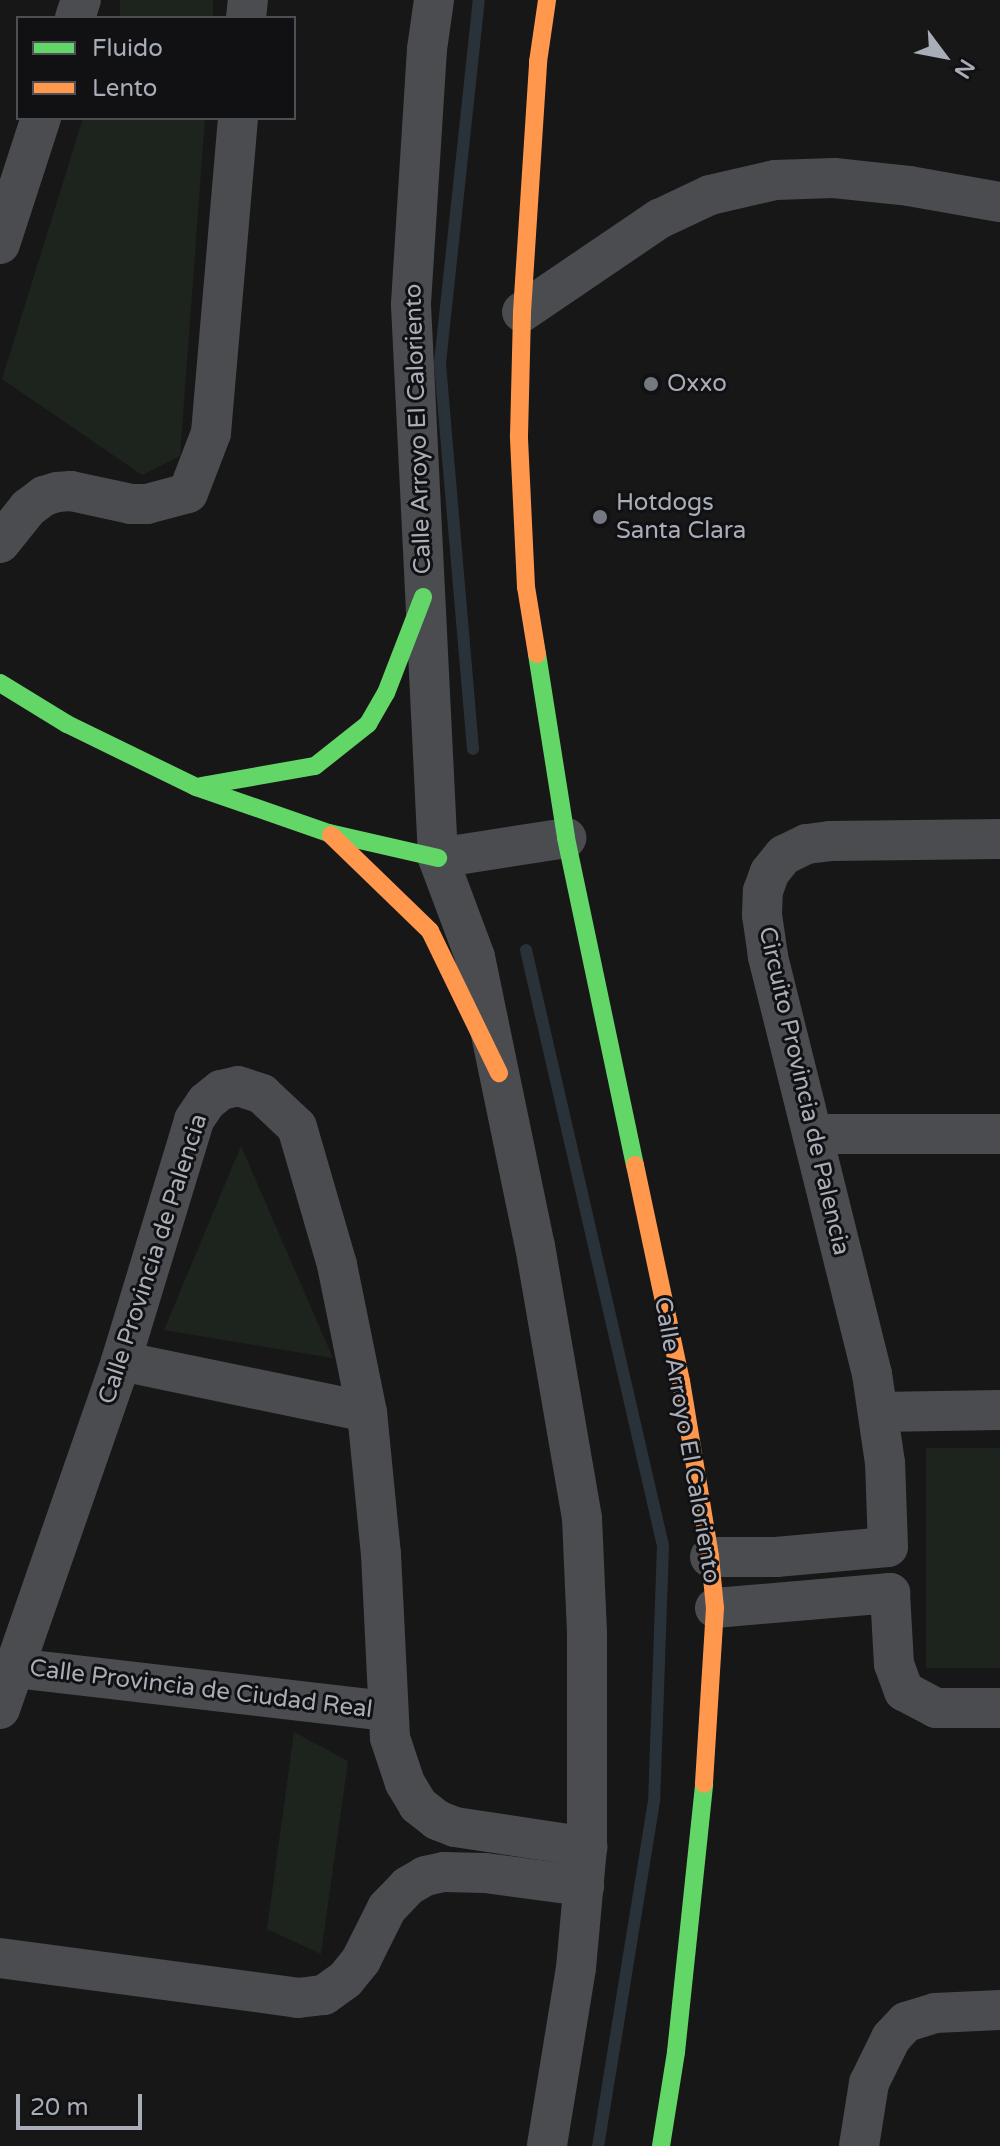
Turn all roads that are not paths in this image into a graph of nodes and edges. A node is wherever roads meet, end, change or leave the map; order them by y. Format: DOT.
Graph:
graph roads {
  1 [pos="434,0"];
  2 [pos="547,0"];
  3 [pos="40,120"];
  4 [pos="238,120"];
  5 [pos="1000,202"];
  6 [pos="0,244"];
  7 [pos="522,312"];
  8 [pos="0,543"];
  9 [pos="423,597"];
  10 [pos="0,683"];
  11 [pos="196,787"];
  12 [pos="329,833"];
  13 [pos="566,838"];
  14 [pos="1000,839"];
  15 [pos="438,858"];
  16 [pos="499,1073"];
  17 [pos="813,1134"];
  18 [pos="1000,1134"];
  19 [pos="121,1361"];
  20 [pos="1000,1410"];
  21 [pos="367,1412"];
  22 [pos="878,1412"];
  23 [pos="888,1547"];
  24 [pos="710,1557"];
  25 [pos="890,1593"];
  26 [pos="715,1608"];
  27 [pos="15,1668"];
  28 [pos="1000,1708"];
  29 [pos="0,1709"];
  30 [pos="388,1711"];
  31 [pos="587,1847"];
  32 [pos="584,1886"];
  33 [pos="0,1958"];
  34 [pos="1000,2010"];
  35 [pos="547,2146"];
  36 [pos="661,2146"];
  37 [pos="859,2146"];
  1 -- 9 [label="street, Calle Arroyo El Caloriento"];
  2 -- 7 [label="street, Calle Arroyo El Caloriento"];
  3 -- 6 [label="street"];
  4 -- 8 [label="street"];
  5 -- 7 [label="street"];
  7 -- 13 [label="street, Calle Arroyo El Caloriento"];
  9 -- 11 [label="street"];
  9 -- 15 [label="street, Calle Arroyo El Caloriento"];
  10 -- 11 [label="street"];
  11 -- 12 [label="street"];
  12 -- 15 [label="street"];
  12 -- 16 [label="street"];
  13 -- 15 [label="street"];
  13 -- 24 [label="street, Calle Arroyo El Caloriento"];
  14 -- 17 [label="street, Circuito Provincia de Palencia"];
  15 -- 16 [label="street, Calle Arroyo El Caloriento"];
  16 -- 31 [label="street, Calle Arroyo El Caloriento"];
  17 -- 18 [label="street"];
  17 -- 22 [label="street, Circuito Provincia de Palencia"];
  19 -- 21 [label="street"];
  19 -- 21 [label="street, Calle Provincia de Palencia"];
  19 -- 27 [label="street, Calle Provincia de Palencia"];
  20 -- 22 [label="street"];
  21 -- 30 [label="street, Calle Provincia de Palencia"];
  22 -- 23 [label="street, Circuito Provincia de Palencia"];
  23 -- 24 [label="street"];
  23 -- 25 [label="street, Circuito Provincia de Palencia"];
  24 -- 26 [label="street, Calle Arroyo El Caloriento"];
  25 -- 26 [label="street"];
  25 -- 28 [label="street, Circuito Provincia de Palencia"];
  26 -- 36 [label="street, Calle Arroyo El Caloriento"];
  27 -- 29 [label="street, Calle Provincia de Palencia"];
  27 -- 30 [label="street, Calle Provincia de Ciudad Real"];
  30 -- 31 [label="street, Calle Provincia de Palencia"];
  31 -- 32 [label="street, Calle Arroyo El Caloriento"];
  32 -- 33 [label="street"];
  32 -- 35 [label="street, Calle Arroyo El Caloriento"];
  34 -- 37 [label="street"];
}
